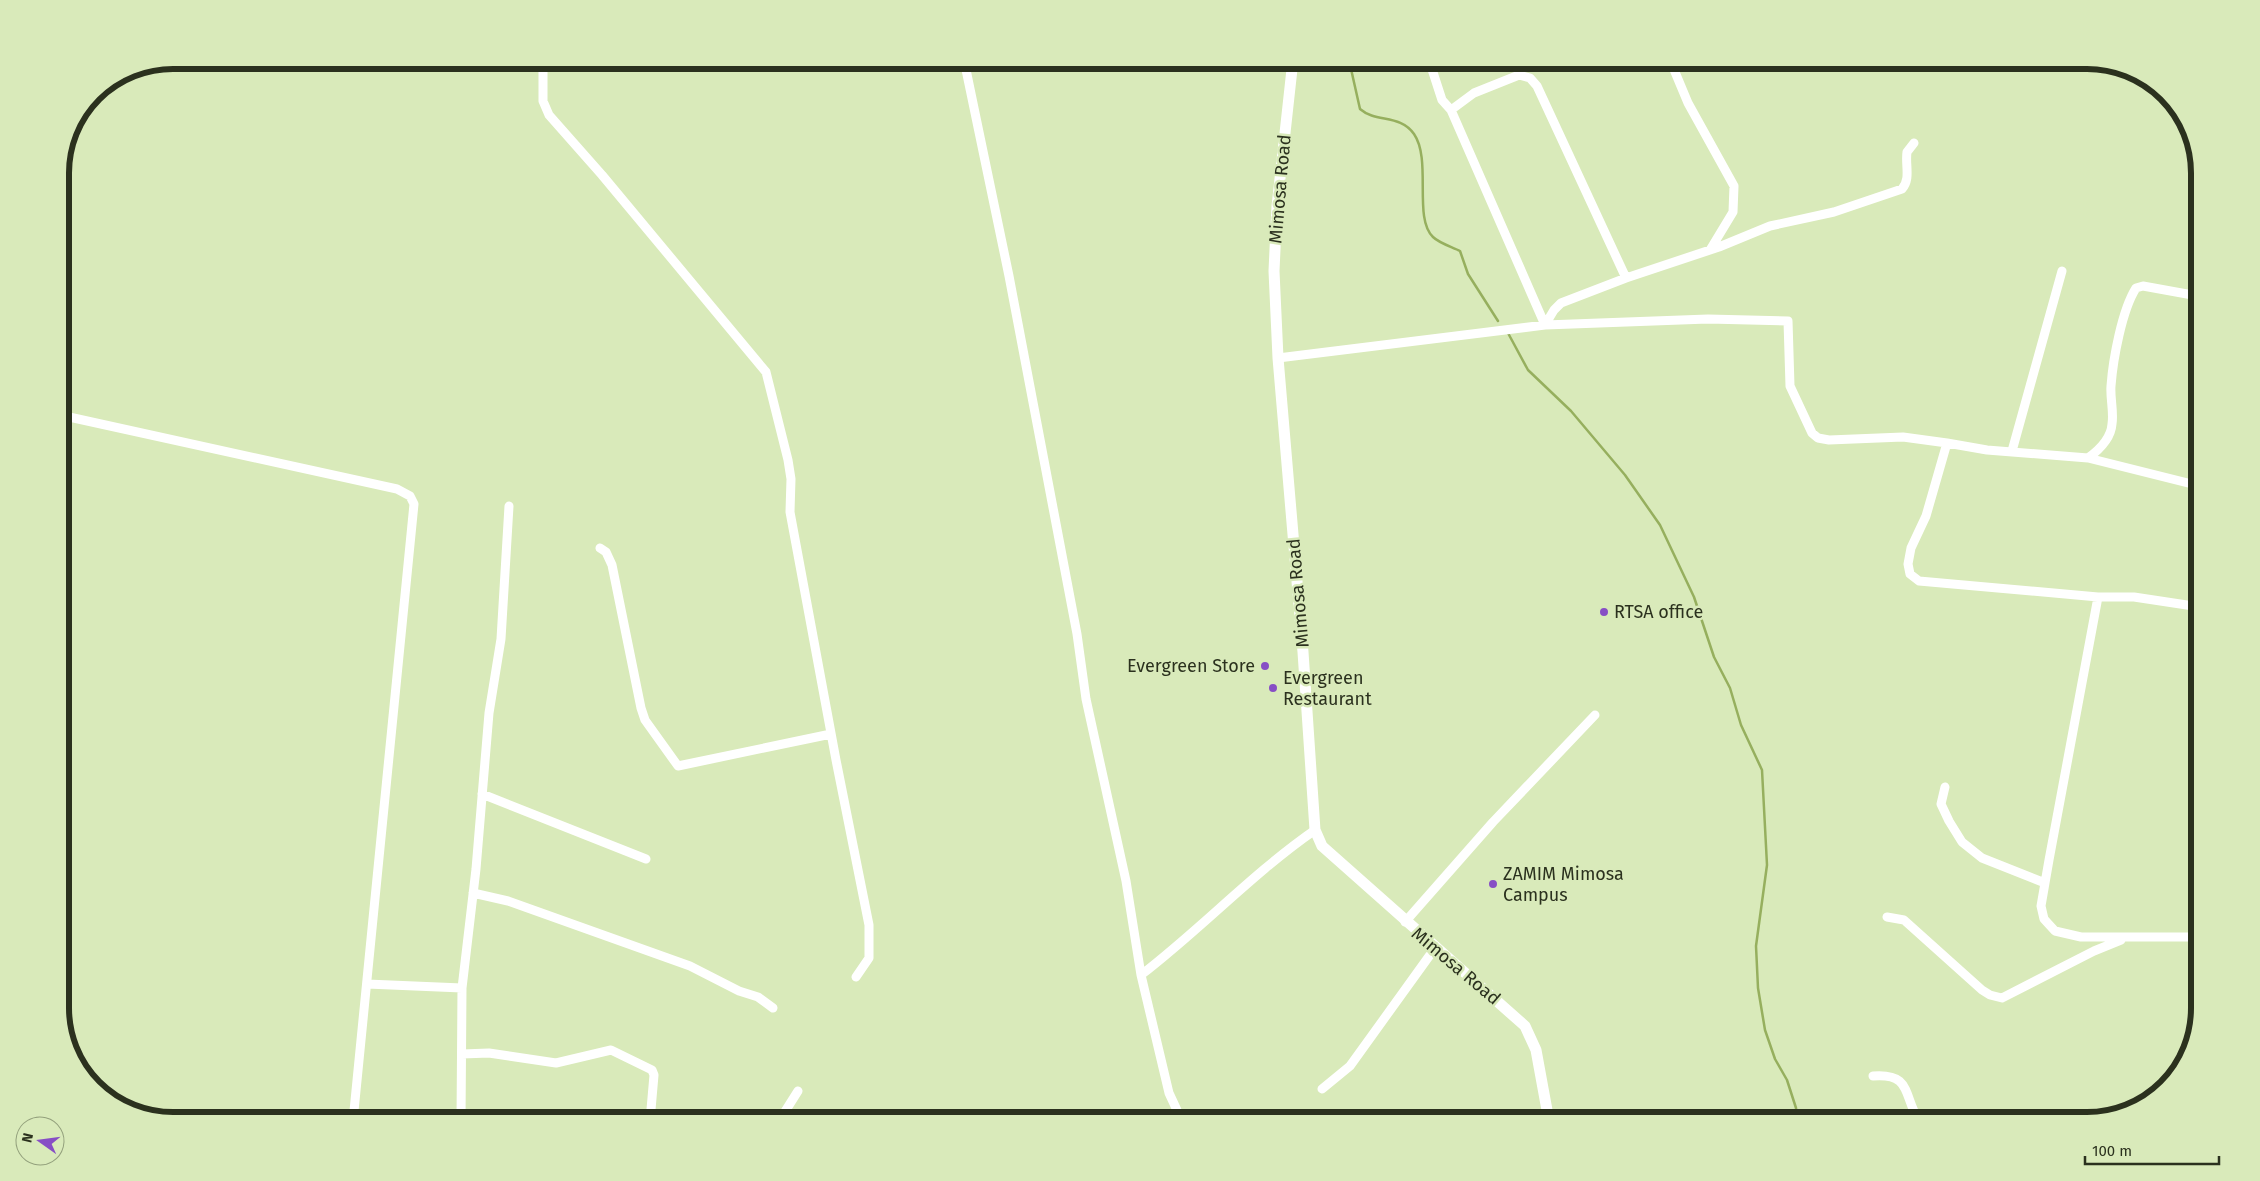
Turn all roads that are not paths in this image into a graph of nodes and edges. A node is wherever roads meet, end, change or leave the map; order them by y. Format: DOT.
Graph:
graph roads {
  1 [pos="543,69"];
  2 [pos="966,69"];
  3 [pos="1292,69"];
  4 [pos="1432,69"];
  5 [pos="1674,69"];
  6 [pos="1451,110"];
  7 [pos="1914,143"];
  8 [pos="1710,250"];
  9 [pos="2062,271"];
  10 [pos="1626,278"];
  11 [pos="2191,295"];
  12 [pos="1545,325"];
  13 [pos="1278,358"];
  14 [pos="69,417"];
  15 [pos="1946,443"];
  16 [pos="2012,451"];
  17 [pos="2088,458"];
  18 [pos="2191,484"];
  19 [pos="510,506"];
  20 [pos="600,548"];
  21 [pos="2098,597"];
  22 [pos="2191,606"];
  23 [pos="1595,715"];
  24 [pos="831,734"];
  25 [pos="1945,787"];
  26 [pos="482,794"];
  27 [pos="1315,830"];
  28 [pos="646,859"];
  29 [pos="2045,883"];
  30 [pos="473,893"];
  31 [pos="1887,917"];
  32 [pos="1405,922"];
  33 [pos="2191,937"];
  34 [pos="2126,938"];
  35 [pos="1435,948"];
  36 [pos="1141,975"];
  37 [pos="856,977"];
  38 [pos="367,984"];
  39 [pos="462,988"];
  40 [pos="773,1008"];
  41 [pos="462,1054"];
  42 [pos="1872,1076"];
  43 [pos="1322,1089"];
  44 [pos="798,1092"];
  45 [pos="354,1112"];
  46 [pos="461,1112"];
  47 [pos="651,1112"];
  48 [pos="785,1112"];
  49 [pos="1178,1112"];
  50 [pos="1547,1112"];
  51 [pos="1915,1112"];
  1 -- 24 [label="street"];
  2 -- 36 [label="street"];
  3 -- 13 [label="street, Mimosa Road"];
  4 -- 6 [label="street"];
  5 -- 8 [label="street"];
  6 -- 10 [label="street"];
  6 -- 12 [label="street"];
  7 -- 8 [label="street"];
  8 -- 10 [label="street"];
  9 -- 16 [label="street"];
  10 -- 12 [label="street"];
  11 -- 17 [label="street"];
  12 -- 13 [label="street"];
  12 -- 15 [label="street"];
  13 -- 27 [label="street, Mimosa Road"];
  14 -- 38 [label="street"];
  15 -- 16 [label="street"];
  15 -- 21 [label="street"];
  16 -- 17 [label="street"];
  17 -- 18 [label="street"];
  19 -- 26 [label="street"];
  20 -- 24 [label="street"];
  21 -- 22 [label="street"];
  21 -- 29 [label="street"];
  23 -- 32 [label="street"];
  24 -- 37 [label="street"];
  25 -- 29 [label="street"];
  26 -- 28 [label="street"];
  26 -- 30 [label="street"];
  27 -- 32 [label="street, Mimosa Road"];
  27 -- 36 [label="street"];
  29 -- 34 [label="street"];
  30 -- 39 [label="street"];
  30 -- 40 [label="street"];
  31 -- 34 [label="street"];
  32 -- 35 [label="street, Mimosa Road"];
  33 -- 34 [label="street"];
  35 -- 43 [label="street"];
  35 -- 50 [label="street, Mimosa Road"];
  36 -- 49 [label="street"];
  38 -- 39 [label="street"];
  38 -- 45 [label="street"];
  39 -- 41 [label="street"];
  41 -- 46 [label="street"];
  41 -- 47 [label="street"];
  42 -- 51 [label="street"];
  44 -- 48 [label="street"];
}
